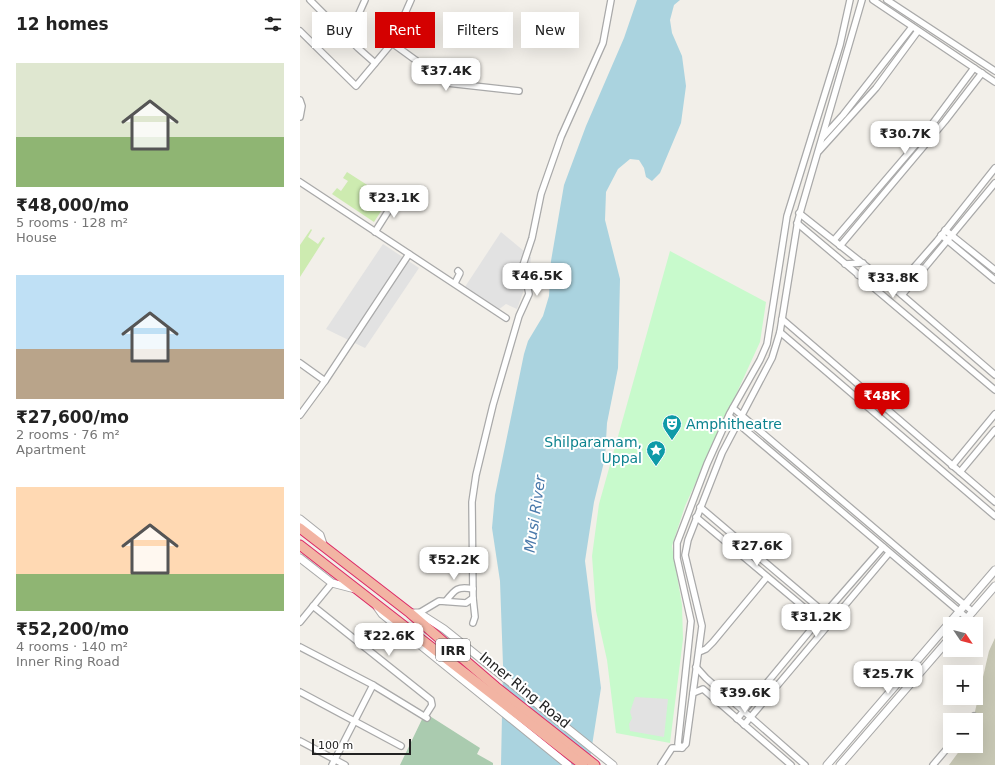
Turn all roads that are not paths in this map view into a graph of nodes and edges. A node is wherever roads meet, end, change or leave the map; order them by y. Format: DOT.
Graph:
graph roads {
  1 [pos="310,0"];
  2 [pos="366,0"];
  3 [pos="411,0"];
  4 [pos="611,0"];
  5 [pos="850,0"];
  6 [pos="862,0"];
  7 [pos="872,0"];
  8 [pos="887,0"];
  9 [pos="317,3"];
  10 [pos="325,12"];
  11 [pos="360,12"];
  12 [pos="406,12"];
  13 [pos="912,27"];
  14 [pos="300,31"];
  15 [pos="918,31"];
  16 [pos="359,48"];
  17 [pos="387,48"];
  18 [pos="400,48"];
  19 [pos="376,63"];
  20 [pos="974,68"];
  21 [pos="995,71"];
  22 [pos="982,73"];
  23 [pos="995,82"];
  24 [pos="520,91"];
  25 [pos="300,100"];
  26 [pos="300,117"];
  27 [pos="821,139"];
  28 [pos="818,152"];
  29 [pos="995,168"];
  30 [pos="301,184"];
  31 [pos="994,185"];
  32 [pos="989,191"];
  33 [pos="995,195"];
  34 [pos="394,202"];
  35 [pos="800,213"];
  36 [pos="797,223"];
  37 [pos="945,230"];
  38 [pos="375,232"];
  39 [pos="941,235"];
  40 [pos="952,235"];
  41 [pos="948,240"];
  42 [pos="837,242"];
  43 [pos="409,254"];
  44 [pos="837,257"];
  45 [pos="863,263"];
  46 [pos="845,264"];
  47 [pos="995,270"];
  48 [pos="458,271"];
  49 [pos="876,274"];
  50 [pos="858,275"];
  51 [pos="995,280"];
  52 [pos="455,283"];
  53 [pos="894,289"];
  54 [pos="902,295"];
  55 [pos="506,318"];
  56 [pos="782,319"];
  57 [pos="780,332"];
  58 [pos="300,363"];
  59 [pos="995,374"];
  60 [pos="325,381"];
  61 [pos="995,390"];
  62 [pos="733,408"];
  63 [pos="995,414"];
  64 [pos="300,415"];
  65 [pos="741,415"];
  66 [pos="729,416"];
  67 [pos="738,424"];
  68 [pos="995,430"];
  69 [pos="952,466"];
  70 [pos="960,472"];
  71 [pos="995,502"];
  72 [pos="700,507"];
  73 [pos="995,516"];
  74 [pos="696,517"];
  75 [pos="300,519"];
  76 [pos="300,528"];
  77 [pos="724,528"];
  78 [pos="716,534"];
  79 [pos="300,545"];
  80 [pos="883,547"];
  81 [pos="325,548"];
  82 [pos="889,553"];
  83 [pos="301,561"];
  84 [pos="995,570"];
  85 [pos="767,577"];
  86 [pos="332,583"];
  87 [pos="995,586"];
  88 [pos="473,589"];
  89 [pos="357,590"];
  90 [pos="472,598"];
  91 [pos="372,601"];
  92 [pos="446,601"];
  93 [pos="313,606"];
  94 [pos="965,606"];
  95 [pos="699,612"];
  96 [pos="959,612"];
  97 [pos="973,612"];
  98 [pos="414,613"];
  99 [pos="825,613"];
  100 [pos="962,617"];
  101 [pos="968,617"];
  102 [pos="819,620"];
  103 [pos="691,621"];
  104 [pos="300,622"];
  105 [pos="473,623"];
  106 [pos="814,626"];
  107 [pos="822,632"];
  108 [pos="943,646"];
  109 [pos="300,647"];
  110 [pos="699,652"];
  111 [pos="696,667"];
  112 [pos="373,685"];
  113 [pos="300,692"];
  114 [pos="693,693"];
  115 [pos="744,711"];
  116 [pos="751,717"];
  117 [pos="737,719"];
  118 [pos="354,722"];
  119 [pos="744,725"];
  120 [pos="300,740"];
  121 [pos="401,746"];
  122 [pos="682,748"];
  123 [pos="944,753"];
  124 [pos="334,762"];
  125 [pos="345,765"];
  126 [pos="568,765"];
  127 [pos="583,765"];
  128 [pos="595,765"];
  129 [pos="614,765"];
  130 [pos="661,765"];
  131 [pos="791,765"];
  132 [pos="806,765"];
  133 [pos="827,765"];
  134 [pos="840,765"];
  135 [pos="934,765"];
  1 -- 9 [label="street"];
  2 -- 11 [label="street"];
  3 -- 12 [label="street"];
  4 -- 88 [label="street"];
  5 -- 62 [label="street"];
  6 -- 27 [label="street"];
  7 -- 13 [label="street"];
  8 -- 21 [label="street"];
  9 -- 10 [label="street"];
  13 -- 15 [label="street"];
  13 -- 27 [label="street"];
  14 -- 19 [label="street"];
  15 -- 20 [label="street"];
  15 -- 28 [label="street"];
  16 -- 19 [label="street"];
  17 -- 19 [label="street"];
  18 -- 24 [label="street"];
  20 -- 22 [label="street"];
  20 -- 42 [label="street"];
  22 -- 23 [label="street"];
  22 -- 42 [label="street"];
  25 -- 26 [label="street"];
  27 -- 28 [label="street"];
  28 -- 35 [label="street"];
  29 -- 37 [label="street"];
  30 -- 38 [label="street"];
  31 -- 32 [label="street"];
  32 -- 33 [label="street"];
  32 -- 40 [label="street"];
  34 -- 38 [label="street"];
  35 -- 36 [label="street"];
  35 -- 42 [label="street"];
  36 -- 44 [label="street"];
  36 -- 56 [label="street"];
  37 -- 39 [label="street"];
  37 -- 40 [label="street"];
  38 -- 43 [label="street"];
  39 -- 41 [label="street"];
  39 -- 53 [label="street"];
  40 -- 41 [label="street"];
  40 -- 47 [label="street"];
  41 -- 51 [label="street"];
  41 -- 54 [label="street"];
  42 -- 44 [label="street"];
  42 -- 45 [label="street"];
  43 -- 52 [label="street"];
  43 -- 60 [label="street"];
  44 -- 46 [label="street"];
  45 -- 46 [label="street"];
  45 -- 49 [label="street"];
  46 -- 50 [label="street"];
  48 -- 52 [label="street"];
  49 -- 50 [label="street"];
  49 -- 53 [label="street"];
  50 -- 61 [label="street"];
  52 -- 55 [label="street"];
  53 -- 54 [label="street"];
  54 -- 59 [label="street"];
  56 -- 57 [label="street"];
  56 -- 69 [label="street"];
  57 -- 65 [label="street"];
  57 -- 73 [label="street"];
  58 -- 60 [label="street"];
  60 -- 64 [label="street"];
  62 -- 65 [label="street"];
  62 -- 66 [label="street"];
  63 -- 69 [label="street"];
  65 -- 67 [label="street"];
  65 -- 94 [label="street"];
  66 -- 67 [label="street"];
  66 -- 103 [label="street"];
  67 -- 72 [label="street"];
  67 -- 80 [label="street"];
  68 -- 70 [label="street"];
  69 -- 70 [label="street"];
  70 -- 71 [label="street"];
  72 -- 74 [label="street"];
  72 -- 77 [label="street"];
  74 -- 78 [label="street"];
  74 -- 95 [label="street"];
  75 -- 81 [label="street"];
  76 -- 81 [label="highway, IRR"];
  77 -- 78 [label="street"];
  77 -- 99 [label="street"];
  78 -- 85 [label="street"];
  79 -- 89 [label="highway, IRR"];
  80 -- 82 [label="street"];
  80 -- 99 [label="street"];
  81 -- 98 [label="highway, Inner Ring Road / IRR"];
  82 -- 96 [label="street"];
  82 -- 107 [label="street"];
  83 -- 86 [label="street"];
  84 -- 94 [label="street"];
  85 -- 102 [label="street"];
  85 -- 110 [label="street"];
  86 -- 89 [label="street"];
  86 -- 93 [label="street"];
  87 -- 97 [label="street"];
  88 -- 90 [label="street"];
  88 -- 92 [label="street"];
  89 -- 91 [label="highway, Inner Ring Road / IRR"];
  90 -- 92 [label="street"];
  90 -- 105 [label="street"];
  91 -- 126 [label="street"];
  91 -- 127 [label="highway, Inner Ring Road / IRR"];
  92 -- 98 [label="street"];
  93 -- 104 [label="street"];
  93 -- 112 [label="street"];
  94 -- 96 [label="street"];
  94 -- 97 [label="street"];
  95 -- 103 [label="street"];
  95 -- 110 [label="street"];
  96 -- 100 [label="street"];
  96 -- 133 [label="street"];
  97 -- 101 [label="street"];
  98 -- 128 [label="highway, Inner Ring Road / IRR"];
  98 -- 129 [label="street"];
  99 -- 102 [label="street"];
  102 -- 106 [label="street"];
  103 -- 122 [label="street"];
  106 -- 107 [label="street"];
  106 -- 115 [label="street"];
  107 -- 116 [label="street"];
  108 -- 134 [label="street"];
  109 -- 112 [label="street"];
  110 -- 111 [label="street"];
  111 -- 114 [label="street"];
  111 -- 115 [label="street"];
  112 -- 118 [label="street"];
  113 -- 118 [label="street"];
  114 -- 117 [label="street"];
  114 -- 122 [label="street"];
  115 -- 116 [label="street"];
  115 -- 117 [label="street"];
  116 -- 119 [label="street"];
  116 -- 132 [label="street"];
  117 -- 119 [label="street"];
  118 -- 121 [label="street"];
  118 -- 124 [label="street"];
  119 -- 131 [label="street"];
  120 -- 124 [label="street"];
  122 -- 130 [label="street"];
  123 -- 135 [label="street"];
  124 -- 125 [label="street"];
}
